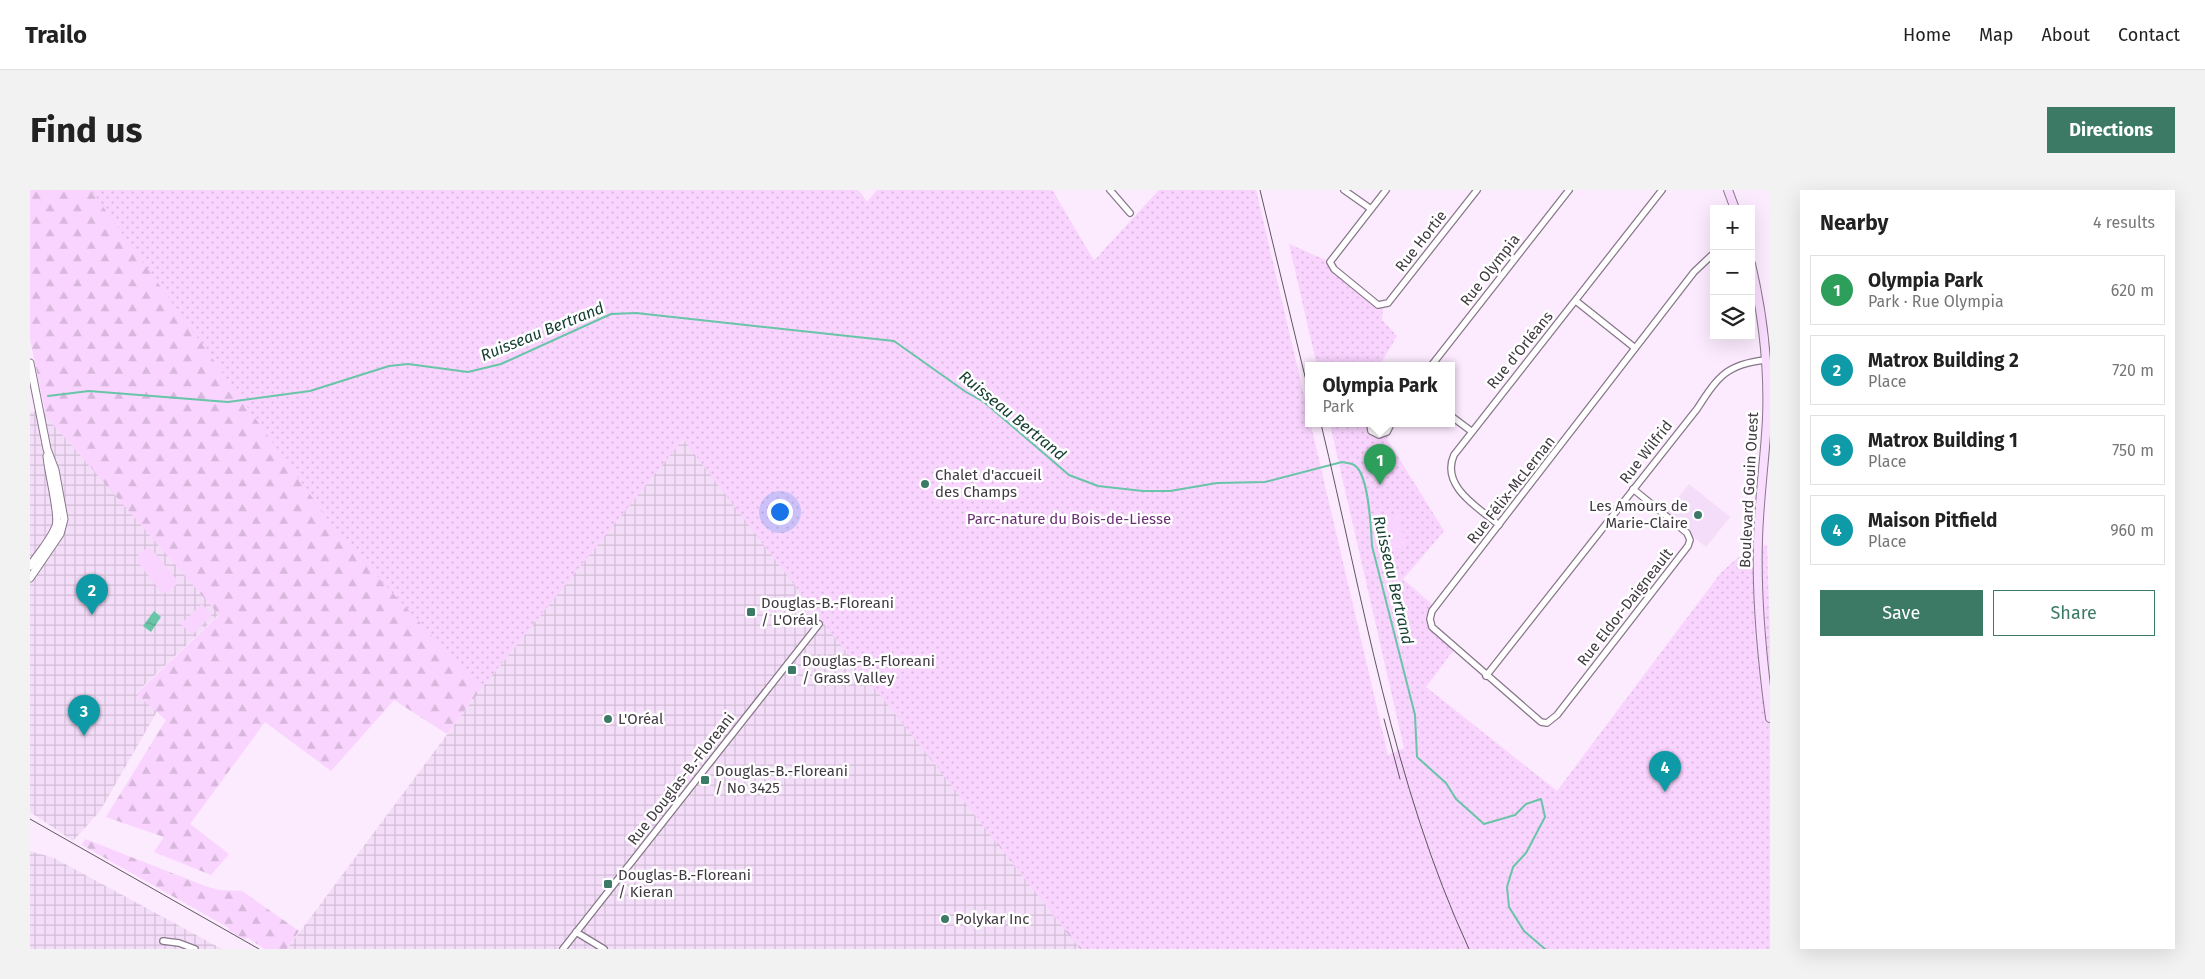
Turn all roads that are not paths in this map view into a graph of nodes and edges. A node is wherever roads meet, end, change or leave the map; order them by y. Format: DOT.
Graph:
graph roads {
  1 [pos="1110,190"];
  2 [pos="1344,190"];
  3 [pos="1386,190"];
  4 [pos="1477,190"];
  5 [pos="1569,190"];
  6 [pos="1662,190"];
  7 [pos="1728,190"];
  8 [pos="1734,205"];
  9 [pos="1370,209"];
  10 [pos="1130,213"];
  11 [pos="1710,257"];
  12 [pos="1755,284"];
  13 [pos="1576,301"];
  14 [pos="1635,348"];
  15 [pos="1766,360"];
  16 [pos="1434,362"];
  17 [pos="30,363"];
  18 [pos="1455,419"];
  19 [pos="1371,427"];
  20 [pos="1390,427"];
  21 [pos="1471,431"];
  22 [pos="47,448"];
  23 [pos="1633,489"];
  24 [pos="1499,525"];
  25 [pos="30,566"];
  26 [pos="30,578"];
  27 [pos="819,624"];
  28 [pos="1486,676"];
  29 [pos="1770,718"];
  30 [pos="1548,723"];
  31 [pos="576,932"];
  32 [pos="163,941"];
  33 [pos="195,949"];
  34 [pos="563,949"];
  35 [pos="604,949"];
  1 -- 10 [label="street"];
  2 -- 9 [label="street"];
  3 -- 9 [label="street"];
  4 -- 9 [label="street, Rue Hortie"];
  5 -- 16 [label="street, Rue Olympia"];
  6 -- 13 [label="street, Rue d'Orléans"];
  7 -- 8 [label="main road"];
  11 -- 14 [label="street, Rue Félix-McLernan"];
  12 -- 15 [label="main road, Boulevard Gouin Ouest"];
  13 -- 14 [label="street"];
  13 -- 21 [label="street, Rue d'Orléans"];
  14 -- 24 [label="street, Rue Félix-McLernan"];
  15 -- 23 [label="street, Rue Wilfrid"];
  15 -- 29 [label="main road, Boulevard Gouin Ouest"];
  17 -- 22 [label="street"];
  18 -- 21 [label="street"];
  19 -- 20 [label="street"];
  21 -- 24 [label="street, Rue d'Orléans"];
  22 -- 25 [label="street"];
  22 -- 26 [label="street"];
  23 -- 28 [label="street, Rue Wilfrid"];
  23 -- 30 [label="street, Rue Eldor-Daigneault"];
  24 -- 28 [label="street, Rue Félix-McLernan"];
  27 -- 31 [label="street, Rue Douglas-B.-Floreani"];
  28 -- 30 [label="street, Rue Félix-McLernan"];
  31 -- 34 [label="street, Rue Douglas-B.-Floreani"];
  31 -- 35 [label="street"];
  32 -- 33 [label="street"];
}
